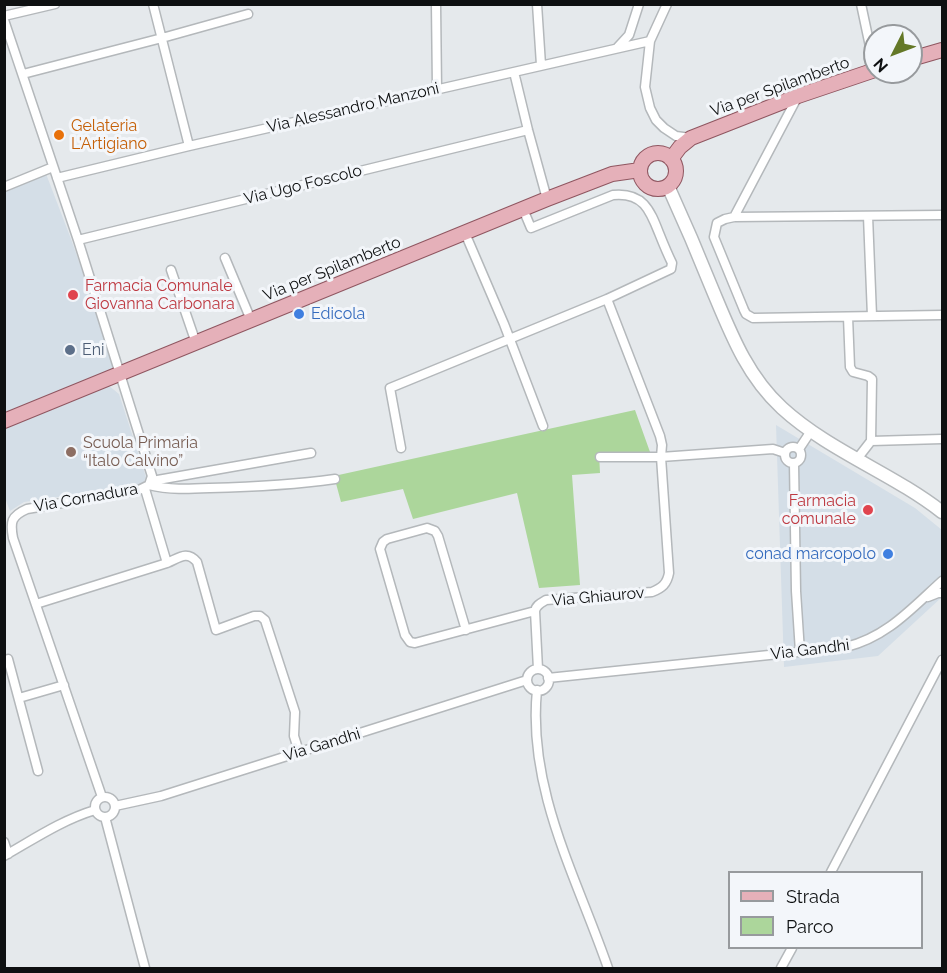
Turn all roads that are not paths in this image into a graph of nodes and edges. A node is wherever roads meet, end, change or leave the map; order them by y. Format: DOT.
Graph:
graph roads {
  1 [pos="55,4"];
  2 [pos="153,4"];
  3 [pos="436,4"];
  4 [pos="537,4"];
  5 [pos="639,4"];
  6 [pos="667,4"];
  7 [pos="861,4"];
  8 [pos="248,14"];
  9 [pos="4,18"];
  10 [pos="865,24"];
  11 [pos="162,38"];
  12 [pos="650,41"];
  13 [pos="617,48"];
  14 [pos="942,50"];
  15 [pos="923,56"];
  16 [pos="541,66"];
  17 [pos="514,72"];
  18 [pos="23,74"];
  19 [pos="863,74"];
  20 [pos="437,89"];
  21 [pos="798,96"];
  22 [pos="528,130"];
  23 [pos="691,138"];
  24 [pos="189,146"];
  25 [pos="671,159"];
  26 [pos="53,167"];
  27 [pos="640,170"];
  28 [pos="57,178"];
  29 [pos="668,186"];
  30 [pos="4,187"];
  31 [pos="547,199"];
  32 [pos="523,209"];
  33 [pos="942,215"];
  34 [pos="868,216"];
  35 [pos="734,217"];
  36 [pos="465,233"];
  37 [pos="78,240"];
  38 [pos="225,258"];
  39 [pos="171,270"];
  40 [pos="607,299"];
  41 [pos="942,315"];
  42 [pos="848,316"];
  43 [pos="872,316"];
  44 [pos="251,320"];
  45 [pos="510,339"];
  46 [pos="196,343"];
  47 [pos="120,374"];
  48 [pos="4,421"];
  49 [pos="543,426"];
  50 [pos="811,431"];
  51 [pos="942,439"];
  52 [pos="871,441"];
  53 [pos="400,448"];
  54 [pos="799,449"];
  55 [pos="311,453"];
  56 [pos="785,453"];
  57 [pos="600,456"];
  58 [pos="661,457"];
  59 [pos="858,459"];
  60 [pos="794,463"];
  61 [pos="335,479"];
  62 [pos="148,485"];
  63 [pos="942,512"];
  64 [pos="167,563"];
  65 [pos="942,580"];
  66 [pos="942,592"];
  67 [pos="922,600"];
  68 [pos="36,604"];
  69 [pos="535,611"];
  70 [pos="466,630"];
  71 [pos="800,652"];
  72 [pos="8,659"];
  73 [pos="942,660"];
  74 [pos="538,669"];
  75 [pos="548,678"];
  76 [pos="527,680"];
  77 [pos="64,686"];
  78 [pos="537,690"];
  79 [pos="19,698"];
  80 [pos="299,752"];
  81 [pos="38,771"];
  82 [pos="102,797"];
  83 [pos="115,806"];
  84 [pos="95,810"];
  85 [pos="105,817"];
  86 [pos="4,842"];
  87 [pos="6,855"];
  88 [pos="832,871"];
  89 [pos="791,949"];
  90 [pos="145,969"];
  91 [pos="608,969"];
  92 [pos="781,969"];
  1 -- 9 [label="street"];
  2 -- 11 [label="street"];
  3 -- 20 [label="street"];
  4 -- 16 [label="street"];
  5 -- 13 [label="street"];
  6 -- 12 [label="street"];
  7 -- 10 [label="street"];
  8 -- 11 [label="street"];
  9 -- 18 [label="street, Via Cornadura"];
  11 -- 18 [label="street"];
  11 -- 24 [label="street"];
  12 -- 13 [label="street, Via Alessandro Manzoni"];
  12 -- 23 [label="street"];
  13 -- 16 [label="street, Via Alessandro Manzoni"];
  14 -- 15 [label="main road"];
  16 -- 17 [label="street, Via Alessandro Manzoni"];
  17 -- 20 [label="street, Via Alessandro Manzoni"];
  17 -- 22 [label="street"];
  18 -- 26 [label="street, Via Cornadura"];
  19 -- 21 [label="main road, Via per Spilamberto"];
  20 -- 24 [label="street, Via Alessandro Manzoni"];
  21 -- 23 [label="main road, Via per Spilamberto"];
  21 -- 35 [label="street"];
  22 -- 31 [label="street"];
  22 -- 37 [label="street, Via Ugo Foscolo"];
  23 -- 25 [label="main road, Via per Spilamberto"];
  24 -- 28 [label="street, Via Alessandro Manzoni"];
  25 -- 27 [label="main road, Via per Spilamberto"];
  25 -- 29 [label="main road"];
  26 -- 28 [label="street, Via Cornadura"];
  26 -- 30 [label="street"];
  27 -- 29 [label="main road"];
  27 -- 31 [label="main road, Via per Spilamberto"];
  28 -- 37 [label="street, Via Cornadura"];
  29 -- 50 [label="main road"];
  31 -- 32 [label="main road, Via per Spilamberto"];
  32 -- 36 [label="main road, Via per Spilamberto"];
  32 -- 40 [label="street"];
  33 -- 34 [label="street"];
  34 -- 35 [label="street"];
  34 -- 43 [label="street"];
  35 -- 42 [label="street"];
  36 -- 44 [label="main road, Via per Spilamberto"];
  36 -- 45 [label="street"];
  37 -- 47 [label="street, Via Cornadura"];
  38 -- 44 [label="street"];
  39 -- 46 [label="street"];
  40 -- 45 [label="street"];
  40 -- 58 [label="street, Via Ghiaurov"];
  41 -- 43 [label="street"];
  42 -- 43 [label="street"];
  42 -- 52 [label="street"];
  44 -- 46 [label="main road, Via per Spilamberto"];
  45 -- 49 [label="street"];
  45 -- 53 [label="street"];
  46 -- 47 [label="main road, Via per Spilamberto"];
  47 -- 48 [label="main road, Via per Spilamberto"];
  47 -- 62 [label="street, Via Cornadura"];
  50 -- 54 [label="street"];
  50 -- 59 [label="main road"];
  51 -- 52 [label="street"];
  52 -- 59 [label="street"];
  54 -- 56 [label="street"];
  54 -- 60 [label="street"];
  55 -- 62 [label="street"];
  56 -- 58 [label="street"];
  56 -- 60 [label="street"];
  57 -- 58 [label="street"];
  58 -- 69 [label="street, Via Ghiaurov"];
  59 -- 63 [label="main road"];
  60 -- 71 [label="street"];
  61 -- 62 [label="street"];
  62 -- 64 [label="street"];
  62 -- 68 [label="street, Via Cornadura"];
  64 -- 68 [label="street"];
  64 -- 80 [label="street"];
  65 -- 67 [label="street, Via Gandhi"];
  66 -- 67 [label="street"];
  67 -- 71 [label="street, Via Gandhi"];
  68 -- 77 [label="street, Via Cornadura"];
  69 -- 70 [label="street"];
  69 -- 74 [label="street, Via Ghiaurov"];
  70 -- 70 [label="street"];
  71 -- 75 [label="street, Via Gandhi"];
  72 -- 79 [label="street"];
  73 -- 88 [label="street"];
  74 -- 75 [label="street"];
  74 -- 76 [label="street"];
  75 -- 78 [label="street"];
  76 -- 78 [label="street"];
  76 -- 80 [label="street, Via Gandhi"];
  77 -- 79 [label="street"];
  77 -- 82 [label="street, Via Cornadura"];
  78 -- 91 [label="street"];
  79 -- 81 [label="street"];
  80 -- 83 [label="street, Via Gandhi"];
  82 -- 83 [label="street"];
  82 -- 84 [label="street"];
  83 -- 85 [label="street"];
  84 -- 85 [label="street"];
  84 -- 87 [label="street"];
  85 -- 90 [label="street"];
  86 -- 87 [label="street"];
  89 -- 92 [label="street"];
}
